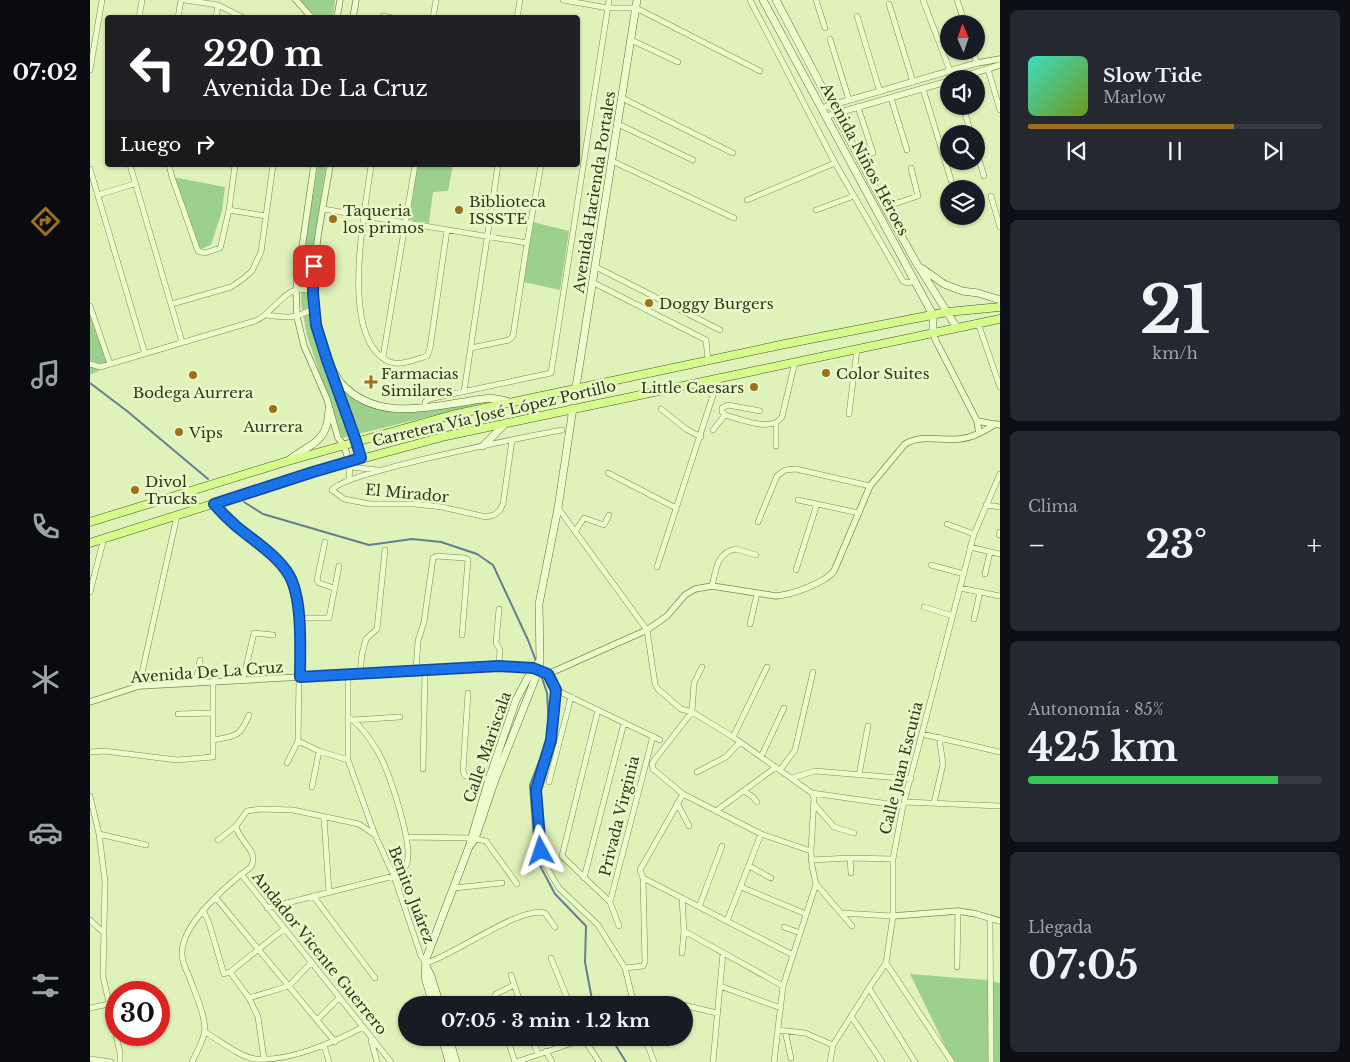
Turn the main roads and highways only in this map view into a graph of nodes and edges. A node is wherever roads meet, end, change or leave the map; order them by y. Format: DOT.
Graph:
graph roads {
  1 [pos="637,0"];
  2 [pos="763,0"];
  3 [pos="776,0"];
  4 [pos="917,264"];
  5 [pos="1000,300"];
  6 [pos="1000,307"];
  7 [pos="947,312"];
  8 [pos="933,315"];
  9 [pos="1000,319"];
  10 [pos="957,328"];
  11 [pos="933,333"];
  12 [pos="327,360"];
  13 [pos="576,387"];
  14 [pos="509,402"];
  15 [pos="572,408"];
  16 [pos="329,410"];
  17 [pos="507,422"];
  18 [pos="483,446"];
  19 [pos="288,461"];
  20 [pos="90,522"];
  21 [pos="90,543"];
  22 [pos="536,668"];
  23 [pos="473,839"];
  24 [pos="426,965"];
  25 [pos="430,996"];
  26 [pos="437,996"];
  27 [pos="444,1046"];
  28 [pos="451,1046"];
  29 [pos="449,1062"];
  30 [pos="456,1062"];
  1 -- 13 [label="main road, Avenida Hacienda Portales"];
  2 -- 8 [label="main road, Avenida Niños Héroes"];
  3 -- 4 [label="main road, Avenida Niños Héroes"];
  4 -- 5 [label="main road"];
  4 -- 7 [label="main road, Avenida Niños Héroes"];
  6 -- 7 [label="main road, Carretera Vía José López Portillo"];
  7 -- 8 [label="main road, Carretera Vía José López Portillo"];
  7 -- 10 [label="main road, Avenida Niños Héroes"];
  8 -- 11 [label="main road, Avenida Niños Héroes"];
  8 -- 13 [label="main road, Carretera Vía José López Portillo"];
  9 -- 10 [label="main road, Carretera Vía José López Portillo"];
  10 -- 11 [label="main road, Carretera Vía José López Portillo"];
  11 -- 15 [label="main road, Carretera Vía José López Portillo"];
  12 -- 14 [label="main road"];
  13 -- 14 [label="main road, Carretera Vía José López Portillo"];
  14 -- 19 [label="main road, Carretera Vía José López Portillo"];
  15 -- 17 [label="main road, Carretera Vía José López Portillo"];
  15 -- 22 [label="main road, Calle Mariscala"];
  16 -- 19 [label="main road"];
  17 -- 18 [label="main road"];
  17 -- 21 [label="main road, Carretera Vía José López Portillo"];
  19 -- 20 [label="main road, Carretera Vía José López Portillo"];
  22 -- 23 [label="main road, Calle Mariscala"];
  22 -- 23 [label="main road, Calle Mariscala"];
  23 -- 24 [label="main road, Calle Mariscala"];
  24 -- 25 [label="main road"];
  24 -- 26 [label="main road"];
  27 -- 29 [label="main road"];
  28 -- 30 [label="main road"];
}
